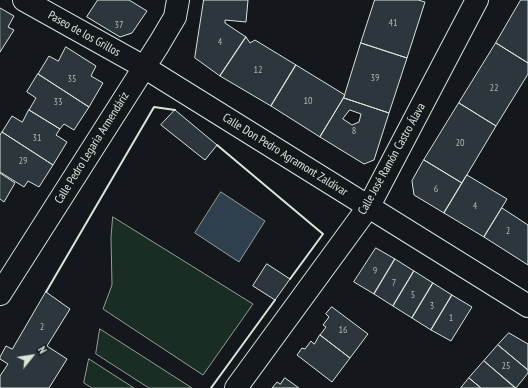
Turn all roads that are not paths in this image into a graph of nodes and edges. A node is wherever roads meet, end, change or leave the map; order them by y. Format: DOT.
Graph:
graph roads {
  1 [pos="24,0"];
  2 [pos="178,0"];
  3 [pos="477,0"];
  4 [pos="144,67"];
  5 [pos="369,206"];
  6 [pos="0,294"];
  7 [pos="528,306"];
  8 [pos="236,388"];
  1 -- 4 [label="street, Paseo de los Grillos"];
  2 -- 4 [label="street, Calle Pedro Legaria Armendáriz"];
  3 -- 5 [label="street, Calle José Ramón Castro Álava"];
  4 -- 5 [label="street, Calle Don Pedro Agramont Zaldívar"];
  4 -- 6 [label="street, Calle Pedro Legaria Armendáriz"];
  5 -- 7 [label="street, Calle Don Pedro Agramont Zaldívar"];
  5 -- 8 [label="street, Calle José Ramón Castro Álava"];
}
